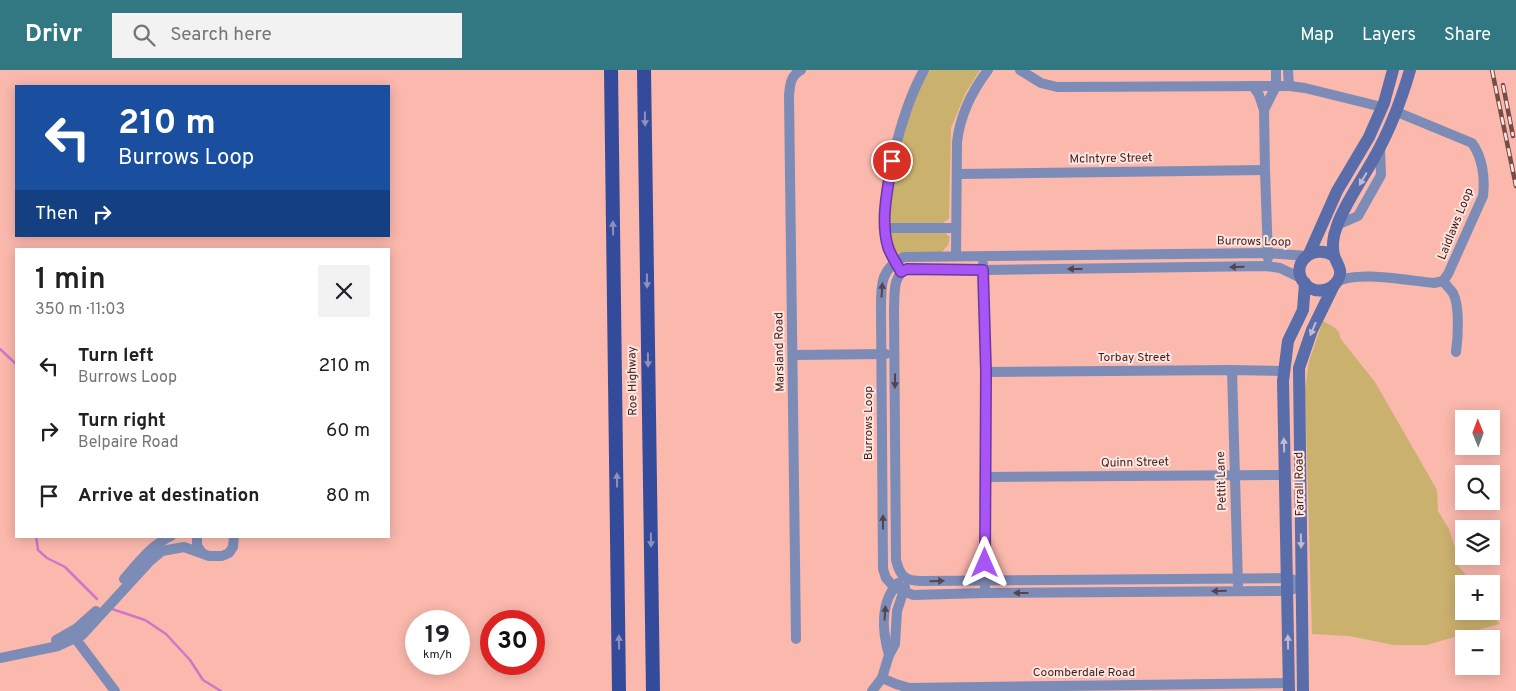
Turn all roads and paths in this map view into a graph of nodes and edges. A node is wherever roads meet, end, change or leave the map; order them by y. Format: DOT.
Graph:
graph roads {
  1 [pos="611,70"];
  2 [pos="644,70"];
  3 [pos="801,70"];
  4 [pos="988,70"];
  5 [pos="1020,70"];
  6 [pos="1276,70"];
  7 [pos="1288,70"];
  8 [pos="1393,70"];
  9 [pos="1410,70"];
  10 [pos="922,71"];
  11 [pos="1253,86"];
  12 [pos="1276,86"];
  13 [pos="1289,86"];
  14 [pos="1382,107"];
  15 [pos="1264,110"];
  16 [pos="1397,112"];
  17 [pos="1265,170"];
  18 [pos="957,174"];
  19 [pos="885,228"];
  20 [pos="956,228"];
  21 [pos="1268,253"];
  22 [pos="1153,254"];
  23 [pos="1202,254"];
  24 [pos="1056,255"];
  25 [pos="1104,255"];
  26 [pos="1308,255"];
  27 [pos="956,256"];
  28 [pos="984,256"];
  29 [pos="1336,259"];
  30 [pos="896,261"];
  31 [pos="1203,267"];
  32 [pos="1269,267"];
  33 [pos="1154,268"];
  34 [pos="1057,269"];
  35 [pos="1106,269"];
  36 [pos="983,270"];
  37 [pos="901,272"];
  38 [pos="1359,276"];
  39 [pos="1303,280"];
  40 [pos="1443,281"];
  41 [pos="1335,283"];
  42 [pos="894,308"];
  43 [pos="881,309"];
  44 [pos="1456,352"];
  45 [pos="881,354"];
  46 [pos="894,354"];
  47 [pos="793,355"];
  48 [pos="1232,370"];
  49 [pos="1283,371"];
  50 [pos="986,372"];
  51 [pos="882,402"];
  52 [pos="895,402"];
  53 [pos="882,448"];
  54 [pos="896,448"];
  55 [pos="1234,475"];
  56 [pos="1285,475"];
  57 [pos="985,477"];
  58 [pos="882,498"];
  59 [pos="896,498"];
  60 [pos="167,538"];
  61 [pos="197,538"];
  62 [pos="234,538"];
  63 [pos="896,543"];
  64 [pos="883,544"];
  65 [pos="202,554"];
  66 [pos="905,578"];
  67 [pos="1288,578"];
  68 [pos="1137,579"];
  69 [pos="1186,579"];
  70 [pos="1238,579"];
  71 [pos="1041,580"];
  72 [pos="1089,580"];
  73 [pos="985,581"];
  74 [pos="1302,584"];
  75 [pos="899,590"];
  76 [pos="1238,591"];
  77 [pos="1288,591"];
  78 [pos="1137,592"];
  79 [pos="1186,592"];
  80 [pos="985,593"];
  81 [pos="1041,593"];
  82 [pos="1089,593"];
  83 [pos="76,633"];
  84 [pos="796,639"];
  85 [pos="0,658"];
  86 [pos="882,678"];
  87 [pos="1289,687"];
  88 [pos="1064,688"];
  89 [pos="1173,688"];
  90 [pos="958,689"];
  91 [pos="115,691"];
  92 [pos="620,691"];
  93 [pos="652,691"];
  94 [pos="872,691"];
  95 [pos="1303,691"];
  92 -- 1 [label="highway, Roe Highway, one-way"];
  2 -- 93 [label="highway, Roe Highway, one-way"];
  3 -- 47 [label="street, Marsland Road"];
  4 -- 18 [label="street"];
  5 -- 11 [label="street"];
  6 -- 12 [label="street"];
  7 -- 13 [label="street"];
  8 -- 14 [label="main road"];
  9 -- 16 [label="main road"];
  10 -- 19 [label="street"];
  11 -- 12 [label="street"];
  11 -- 15 [label="street"];
  12 -- 13 [label="street"];
  12 -- 15 [label="street"];
  13 -- 14 [label="street"];
  14 -- 26 [label="main road"];
  15 -- 17 [label="street"];
  16 -- 29 [label="main road, one-way"];
  16 -- 40 [label="street, Laidlaws Loop"];
  17 -- 18 [label="street, McIntyre Street"];
  17 -- 21 [label="street"];
  18 -- 20 [label="street"];
  19 -- 20 [label="street"];
  19 -- 30 [label="street"];
  20 -- 27 [label="street"];
  21 -- 23 [label="street, Burrows Loop"];
  21 -- 26 [label="street, Burrows Loop"];
  21 -- 32 [label="street"];
  22 -- 23 [label="street, Burrows Loop"];
  22 -- 25 [label="street, Burrows Loop"];
  22 -- 33 [label="street"];
  23 -- 31 [label="street"];
  24 -- 25 [label="street, Burrows Loop"];
  24 -- 28 [label="street, Burrows Loop"];
  24 -- 34 [label="street"];
  25 -- 35 [label="street"];
  26 -- 29 [label="main road"];
  26 -- 39 [label="main road"];
  27 -- 28 [label="street, Burrows Loop"];
  27 -- 30 [label="street, Burrows Loop"];
  28 -- 36 [label="street"];
  29 -- 38 [label="street"];
  29 -- 41 [label="main road"];
  30 -- 37 [label="street"];
  43 -- 30 [label="street, Burrows Loop, one-way"];
  32 -- 31 [label="street, Burrows Loop, one-way"];
  31 -- 33 [label="street, Burrows Loop"];
  32 -- 39 [label="street, Burrows Loop"];
  33 -- 35 [label="street, Burrows Loop"];
  35 -- 34 [label="street, Burrows Loop, one-way"];
  34 -- 36 [label="street, Burrows Loop"];
  36 -- 37 [label="street, Burrows Loop"];
  36 -- 50 [label="street"];
  37 -- 42 [label="street, Burrows Loop"];
  38 -- 40 [label="street"];
  38 -- 41 [label="street"];
  39 -- 41 [label="main road"];
  39 -- 49 [label="main road, Farrall Road"];
  40 -- 44 [label="street"];
  41 -- 74 [label="main road, Farrall Road, one-way"];
  42 -- 43 [label="street"];
  42 -- 46 [label="street, Burrows Loop"];
  43 -- 45 [label="street, Burrows Loop"];
  45 -- 46 [label="street"];
  45 -- 47 [label="street"];
  45 -- 51 [label="street, Burrows Loop"];
  46 -- 52 [label="street, Burrows Loop, one-way"];
  47 -- 84 [label="street, Marsland Road"];
  48 -- 49 [label="street, Torbay Street"];
  48 -- 50 [label="street, Torbay Street"];
  48 -- 55 [label="street, Pettit Lane"];
  56 -- 49 [label="main road, Farrall Road, one-way"];
  50 -- 57 [label="street"];
  51 -- 52 [label="street"];
  51 -- 53 [label="street, Burrows Loop"];
  52 -- 54 [label="street, Burrows Loop"];
  53 -- 54 [label="street"];
  53 -- 58 [label="street, Burrows Loop"];
  54 -- 59 [label="street, Burrows Loop"];
  55 -- 56 [label="street, Quinn Street"];
  55 -- 57 [label="street, Quinn Street"];
  55 -- 70 [label="street, Pettit Lane"];
  56 -- 67 [label="main road, Farrall Road"];
  57 -- 73 [label="street"];
  58 -- 59 [label="street"];
  64 -- 58 [label="street, Burrows Loop, one-way"];
  59 -- 63 [label="street, Burrows Loop"];
  60 -- 83 [label="street"];
  61 -- 65 [label="street"];
  62 -- 65 [label="street"];
  63 -- 64 [label="street"];
  63 -- 66 [label="street, Burrows Loop"];
  64 -- 75 [label="street, Burrows Loop"];
  65 -- 83 [label="street"];
  66 -- 73 [label="street, one-way"];
  66 -- 75 [label="street"];
  67 -- 70 [label="street"];
  67 -- 74 [label="street"];
  67 -- 77 [label="main road, Farrall Road"];
  68 -- 69 [label="street"];
  68 -- 72 [label="street"];
  68 -- 78 [label="street"];
  69 -- 70 [label="street"];
  69 -- 79 [label="street"];
  70 -- 76 [label="street, Pettit Lane"];
  71 -- 72 [label="street"];
  71 -- 73 [label="street"];
  71 -- 81 [label="street"];
  72 -- 82 [label="street"];
  73 -- 80 [label="street"];
  74 -- 77 [label="street"];
  74 -- 95 [label="main road, Farrall Road"];
  75 -- 80 [label="street"];
  75 -- 86 [label="street"];
  76 -- 77 [label="street"];
  76 -- 79 [label="street, one-way"];
  87 -- 77 [label="main road, Farrall Road, one-way"];
  78 -- 79 [label="street"];
  78 -- 82 [label="street"];
  81 -- 80 [label="street, one-way"];
  81 -- 82 [label="street"];
  83 -- 85 [label="street"];
  83 -- 91 [label="street"];
  86 -- 90 [label="street, Coomberdale Road"];
  86 -- 94 [label="street"];
  87 -- 89 [label="street, Coomberdale Road"];
  88 -- 89 [label="street, Coomberdale Road"];
  88 -- 90 [label="street, Coomberdale Road"];
}
